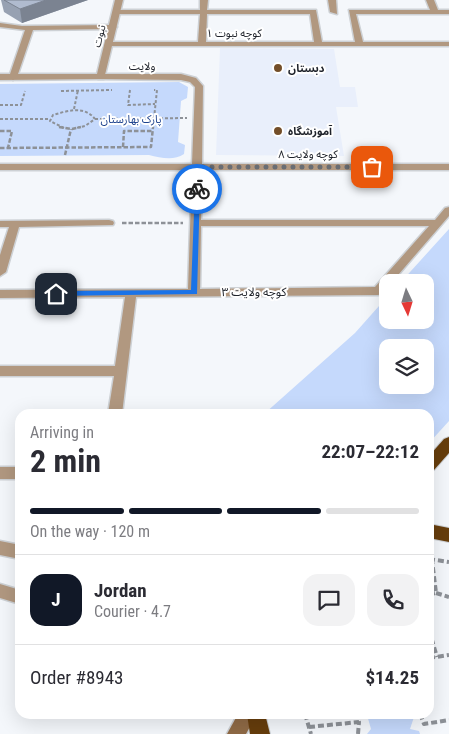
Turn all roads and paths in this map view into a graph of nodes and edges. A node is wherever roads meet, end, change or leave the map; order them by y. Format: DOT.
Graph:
graph roads {
  1 [pos="120,0"];
  2 [pos="204,0"];
  3 [pos="332,0"];
  4 [pos="430,0"];
  5 [pos="116,12"];
  6 [pos="204,12"];
  7 [pos="334,12"];
  8 [pos="435,12"];
  9 [pos="449,12"];
  10 [pos="0,25"];
  11 [pos="113,27"];
  12 [pos="30,28"];
  13 [pos="109,44"];
  14 [pos="202,44"];
  15 [pos="318,44"];
  16 [pos="360,44"];
  17 [pos="449,44"];
  18 [pos="0,77"];
  19 [pos="14,77"];
  20 [pos="80,77"];
  21 [pos="101,77"];
  22 [pos="78,90"];
  23 [pos="112,90"];
  24 [pos="121,90"];
  25 [pos="130,90"];
  26 [pos="139,90"];
  27 [pos="148,90"];
  28 [pos="17,91"];
  29 [pos="60,91"];
  30 [pos="156,104"];
  31 [pos="0,105"];
  32 [pos="74,109"];
  33 [pos="199,118"];
  34 [pos="0,119"];
  35 [pos="50,119"];
  36 [pos="154,119"];
  37 [pos="95,120"];
  38 [pos="70,128"];
  39 [pos="153,131"];
  40 [pos="0,132"];
  41 [pos="123,147"];
  42 [pos="0,148"];
  43 [pos="8,148"];
  44 [pos="67,148"];
  45 [pos="63,167"];
  46 [pos="198,167"];
  47 [pos="449,167"];
  48 [pos="0,168"];
  49 [pos="449,210"];
  50 [pos="196,222"];
  51 [pos="109,223"];
  52 [pos="438,223"];
  53 [pos="0,224"];
  54 [pos="15,224"];
  55 [pos="0,272"];
  56 [pos="194,292"];
  57 [pos="131,293"];
  58 [pos="0,294"];
  59 [pos="0,371"];
  60 [pos="121,371"];
  61 [pos="116,409"];
  62 [pos="449,443"];
  63 [pos="434,460"];
  64 [pos="0,473"];
  65 [pos="15,473"];
  66 [pos="434,532"];
  67 [pos="449,535"];
  68 [pos="0,548"];
  69 [pos="15,551"];
  70 [pos="434,560"];
  71 [pos="449,562"];
  72 [pos="434,582"];
  73 [pos="0,591"];
  74 [pos="436,593"];
  75 [pos="15,596"];
  76 [pos="449,597"];
  77 [pos="434,647"];
  78 [pos="449,656"];
  79 [pos="434,657"];
  80 [pos="437,657"];
  81 [pos="245,719"];
  82 [pos="257,719"];
  83 [pos="307,719"];
  84 [pos="358,719"];
  85 [pos="422,719"];
  86 [pos="449,720"];
  87 [pos="359,722"];
  88 [pos="309,726"];
  89 [pos="236,734"];
  90 [pos="260,734"];
  91 [pos="311,734"];
  92 [pos="358,734"];
  1 -- 5 [label="street, نبوت"];
  2 -- 6 [label="street"];
  3 -- 7 [label="street"];
  4 -- 8 [label="street"];
  5 -- 6 [label="street"];
  5 -- 11 [label="street, نبوت"];
  6 -- 14 [label="street"];
  6 -- 15 [label="street"];
  8 -- 9 [label="street"];
  8 -- 16 [label="street"];
  10 -- 12 [label="street"];
  11 -- 12 [label="street"];
  11 -- 13 [label="street, نبوت"];
  12 -- 19 [label="street"];
  13 -- 14 [label="street, کوچه نبوت ۱"];
  13 -- 21 [label="street, نبوت"];
  14 -- 15 [label="street, کوچه نبوت ۱"];
  15 -- 16 [label="street, کوچه نبوت ۱"];
  16 -- 17 [label="street, کوچه نبوت ۱"];
  18 -- 19 [label="street, ولایت"];
  19 -- 20 [label="street, ولایت"];
  20 -- 21 [label="street, ولایت"];
  20 -- 22 [label="path"];
  21 -- 33 [label="street, ولایت"];
  22 -- 23 [label="path"];
  22 -- 29 [label="path"];
  22 -- 32 [label="path"];
  24 -- 25 [label="path"];
  25 -- 26 [label="path"];
  25 -- 30 [label="path"];
  27 -- 30 [label="path"];
  28 -- 31 [label="path"];
  30 -- 36 [label="path"];
  32 -- 35 [label="path"];
  32 -- 37 [label="path"];
  33 -- 36 [label="path"];
  33 -- 46 [label="street, ولایت"];
  34 -- 35 [label="path"];
  35 -- 38 [label="path"];
  36 -- 37 [label="path"];
  36 -- 39 [label="path"];
  37 -- 38 [label="path"];
  38 -- 44 [label="path"];
  39 -- 41 [label="path"];
  39 -- 41 [label="path"];
  40 -- 43 [label="path"];
  41 -- 44 [label="path"];
  42 -- 43 [label="path"];
  43 -- 44 [label="path"];
  44 -- 45 [label="path"];
  45 -- 46 [label="street, کوچه ولایت ۸"];
  45 -- 48 [label="street, کوچه ولایت ۸"];
  46 -- 47 [label="street, کوچه ولایت ۸"];
  46 -- 50 [label="street, ولایت"];
  49 -- 52 [label="street"];
  50 -- 51 [label="path"];
  50 -- 52 [label="street"];
  50 -- 56 [label="street, ولایت"];
  51 -- 54 [label="street"];
  52 -- 56 [label="street, کوچه ولایت ۳"];
  53 -- 54 [label="street"];
  54 -- 55 [label="street"];
  56 -- 57 [label="street, کوچه ولایت ۳"];
  57 -- 58 [label="street, کوچه ولایت ۳"];
  57 -- 60 [label="street"];
  59 -- 60 [label="street"];
  60 -- 61 [label="street"];
  62 -- 63 [label="highway"];
  64 -- 65 [label="street"];
  66 -- 67 [label="highway"];
  68 -- 69 [label="street"];
  70 -- 71 [label="path"];
  72 -- 74 [label="path"];
  73 -- 75 [label="street"];
  74 -- 76 [label="path"];
  77 -- 80 [label="path"];
  78 -- 80 [label="path"];
  79 -- 80 [label="path"];
  81 -- 89 [label="main road"];
  82 -- 90 [label="highway"];
  83 -- 88 [label="path"];
  84 -- 87 [label="path"];
  85 -- 86 [label="path"];
  87 -- 88 [label="path"];
  87 -- 92 [label="path"];
  88 -- 91 [label="path"];
}
